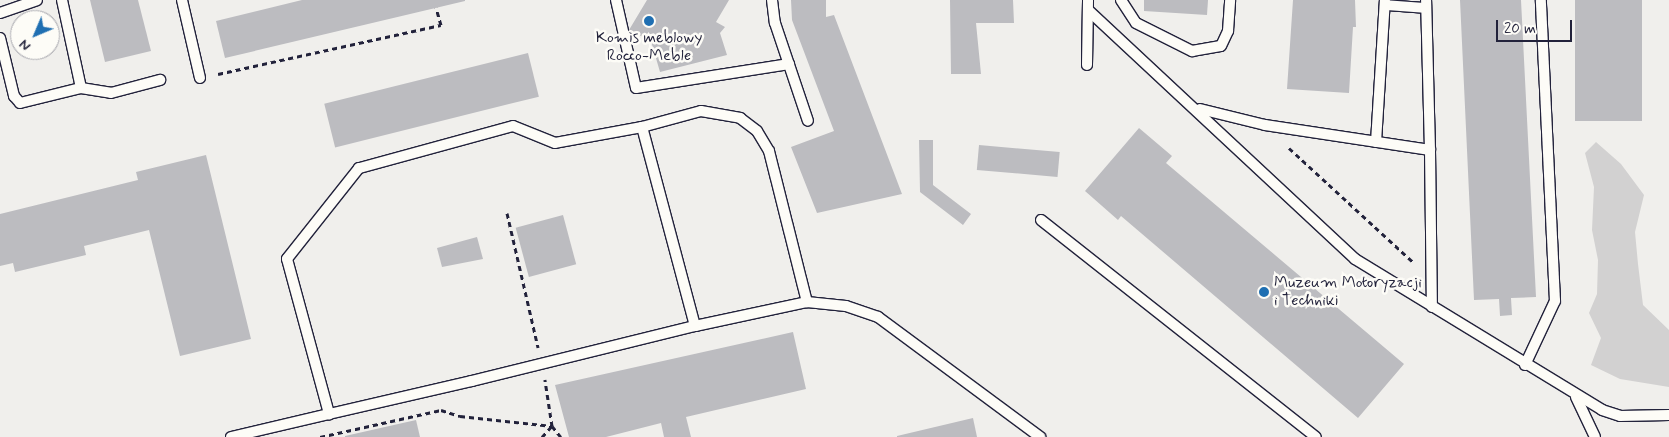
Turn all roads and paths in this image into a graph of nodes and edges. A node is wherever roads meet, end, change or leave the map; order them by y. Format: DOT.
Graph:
graph roads {
  1 [pos="37,0"];
  2 [pos="62,0"];
  3 [pos="182,0"];
  4 [pos="616,0"];
  5 [pos="772,0"];
  6 [pos="1121,0"];
  7 [pos="1230,0"];
  8 [pos="1540,0"];
  9 [pos="1385,2"];
  10 [pos="1426,4"];
  11 [pos="1088,5"];
  12 [pos="436,8"];
  13 [pos="0,13"];
  14 [pos="0,38"];
  15 [pos="789,64"];
  16 [pos="1087,65"];
  17 [pos="200,78"];
  18 [pos="160,80"];
  19 [pos="81,88"];
  20 [pos="1199,109"];
  21 [pos="808,121"];
  22 [pos="1265,125"];
  23 [pos="642,127"];
  24 [pos="1376,142"];
  25 [pos="1430,150"];
  26 [pos="507,214"];
  27 [pos="1042,220"];
  28 [pos="1432,280"];
  29 [pos="807,302"];
  30 [pos="1432,307"];
  31 [pos="695,326"];
  32 [pos="542,363"];
  33 [pos="1525,365"];
  34 [pos="1576,397"];
  35 [pos="328,414"];
  36 [pos="1669,416"];
  37 [pos="552,426"];
  38 [pos="230,437"];
  39 [pos="320,437"];
  40 [pos="542,437"];
  41 [pos="562,437"];
  42 [pos="1040,437"];
  43 [pos="1316,437"];
  44 [pos="1595,437"];
  1 -- 13 [label="lane"];
  2 -- 19 [label="lane"];
  3 -- 17 [label="lane"];
  4 -- 15 [label="lane"];
  5 -- 15 [label="lane"];
  6 -- 7 [label="lane"];
  8 -- 33 [label="lane"];
  9 -- 10 [label="lane"];
  9 -- 24 [label="lane"];
  10 -- 25 [label="lane"];
  11 -- 16 [label="lane"];
  11 -- 20 [label="lane"];
  12 -- 17 [label="path"];
  14 -- 19 [label="lane"];
  15 -- 21 [label="lane"];
  18 -- 19 [label="lane"];
  20 -- 22 [label="lane"];
  20 -- 30 [label="lane"];
  22 -- 24 [label="lane"];
  22 -- 28 [label="path"];
  23 -- 29 [label="lane"];
  23 -- 31 [label="lane"];
  23 -- 35 [label="lane"];
  24 -- 25 [label="lane"];
  25 -- 28 [label="lane"];
  26 -- 32 [label="path"];
  27 -- 43 [label="lane"];
  28 -- 30 [label="lane"];
  29 -- 31 [label="lane"];
  29 -- 42 [label="lane"];
  30 -- 33 [label="lane"];
  31 -- 32 [label="lane"];
  32 -- 35 [label="lane"];
  32 -- 37 [label="path"];
  33 -- 34 [label="lane"];
  34 -- 36 [label="lane"];
  34 -- 44 [label="lane"];
  35 -- 38 [label="lane"];
  37 -- 39 [label="path"];
  37 -- 40 [label="path"];
  37 -- 41 [label="path"];
}
